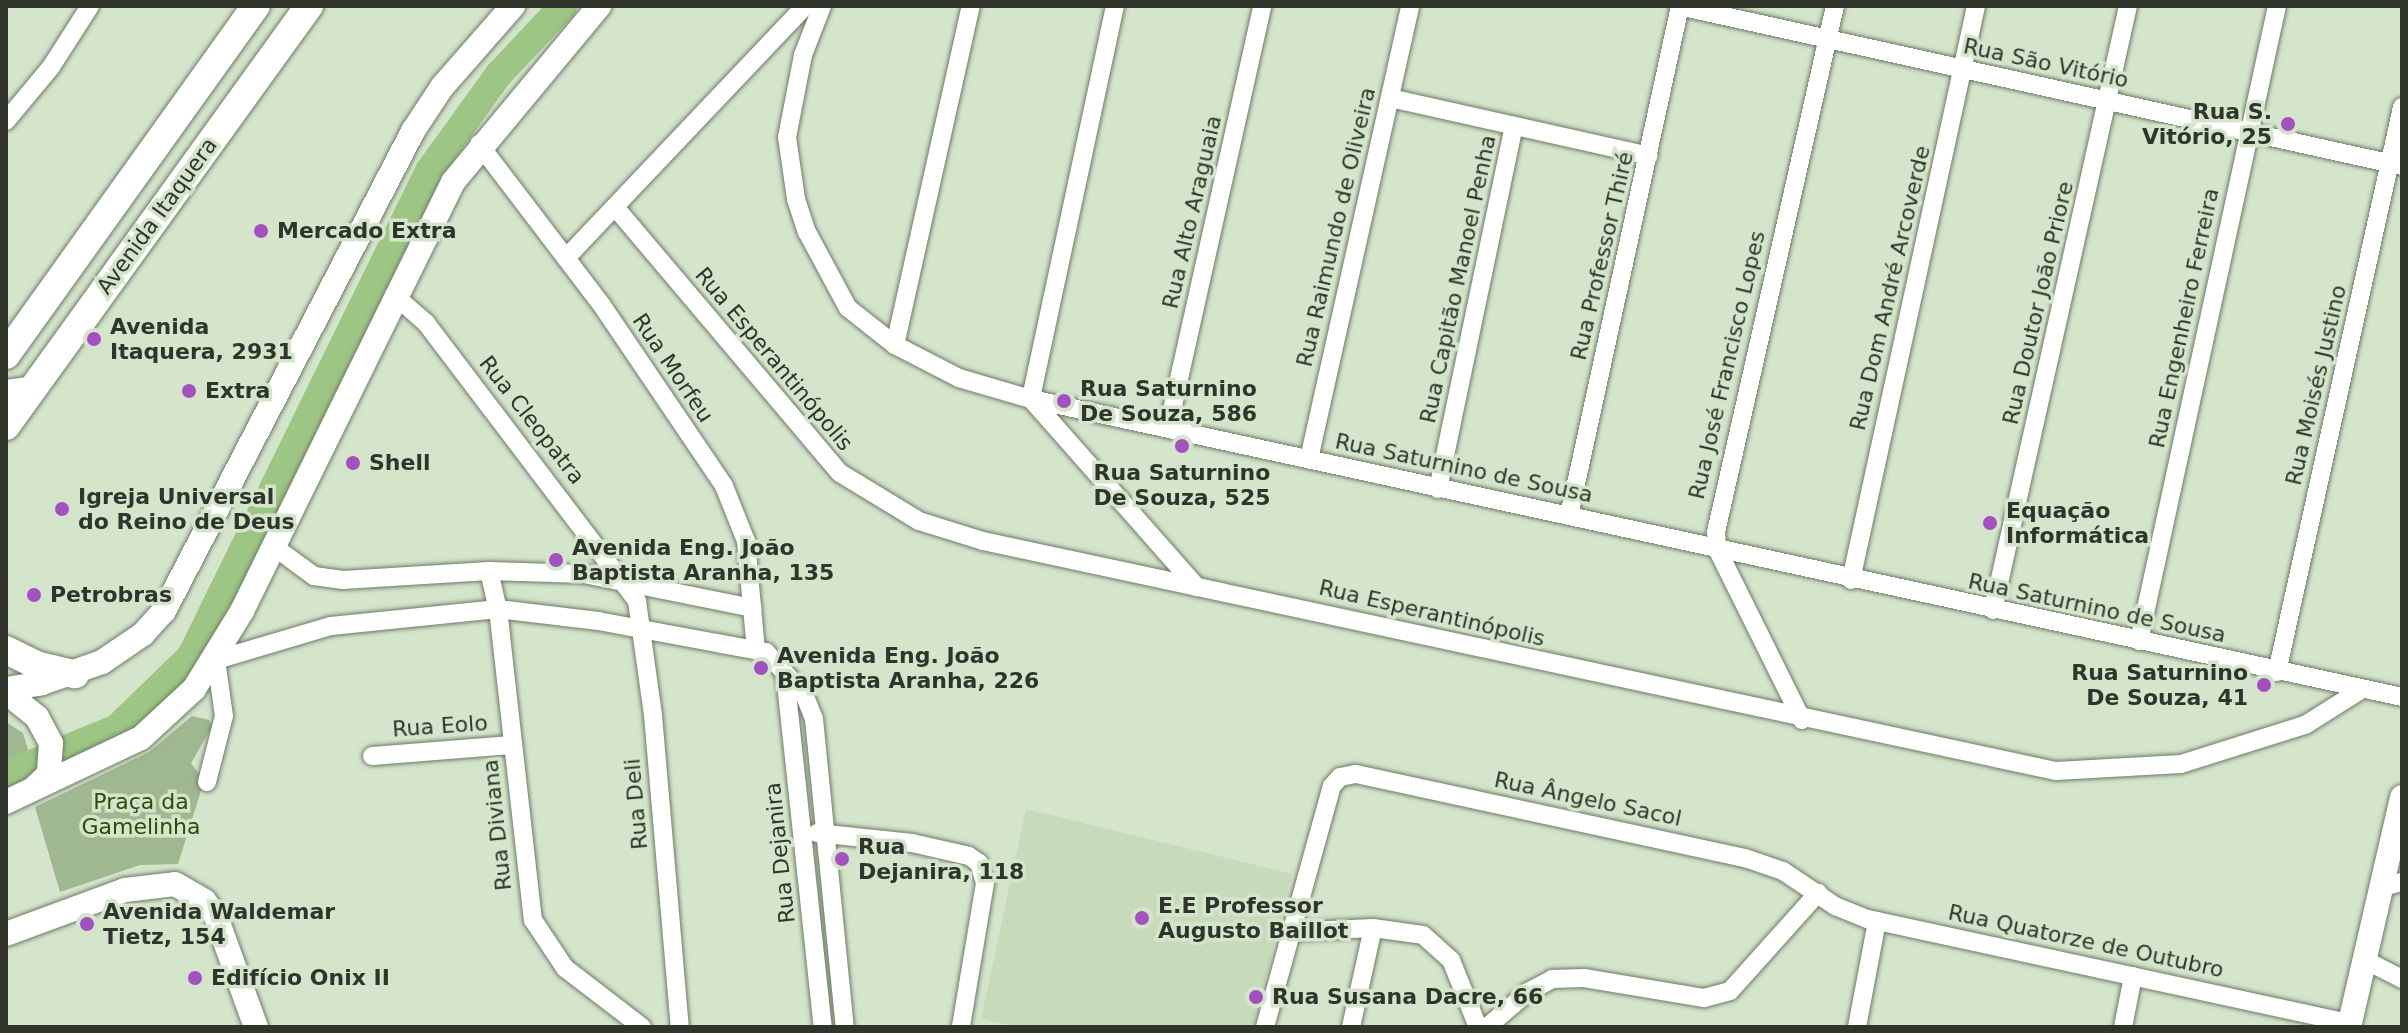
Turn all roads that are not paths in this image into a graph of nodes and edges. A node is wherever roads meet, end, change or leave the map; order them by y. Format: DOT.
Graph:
graph roads {
  1 [pos="90,6"];
  2 [pos="256,6"];
  3 [pos="309,6"];
  4 [pos="513,6"];
  5 [pos="599,6"];
  6 [pos="805,6"];
  7 [pos="822,6"];
  8 [pos="971,6"];
  9 [pos="1115,6"];
  10 [pos="1262,6"];
  11 [pos="1410,6"];
  12 [pos="1680,6"];
  13 [pos="1835,6"];
  14 [pos="1976,6"];
  15 [pos="2128,6"];
  16 [pos="2277,6"];
  17 [pos="1827,40"];
  18 [pos="1963,70"];
  19 [pos="1390,98"];
  20 [pos="2107,101"];
  21 [pos="2402,107"];
  22 [pos="6,121"];
  23 [pos="1514,126"];
  24 [pos="2249,132"];
  25 [pos="479,144"];
  26 [pos="1649,156"];
  27 [pos="2396,165"];
  28 [pos="615,207"];
  29 [pos="566,258"];
  30 [pos="394,295"];
  31 [pos="895,345"];
  32 [pos="6,355"];
  33 [pos="20,390"];
  34 [pos="1031,399"];
  35 [pos="6,426"];
  36 [pos="1168,428"];
  37 [pos="1309,459"];
  38 [pos="1438,489"];
  39 [pos="1569,516"];
  40 [pos="273,546"];
  41 [pos="1717,549"];
  42 [pos="489,571"];
  43 [pos="1851,580"];
  44 [pos="625,583"];
  45 [pos="1197,587"];
  46 [pos="753,608"];
  47 [pos="498,609"];
  48 [pos="1993,610"];
  49 [pos="644,630"];
  50 [pos="2139,641"];
  51 [pos="6,650"];
  52 [pos="756,650"];
  53 [pos="216,660"];
  54 [pos="2277,672"];
  55 [pos="75,674"];
  56 [pos="785,674"];
  57 [pos="6,691"];
  58 [pos="2359,691"];
  59 [pos="2402,697"];
  60 [pos="1802,720"];
  61 [pos="512,745"];
  62 [pos="372,756"];
  63 [pos="207,782"];
  64 [pos="2402,797"];
  65 [pos="16,798"];
  66 [pos="826,832"];
  67 [pos="802,836"];
  68 [pos="2391,885"];
  69 [pos="1818,893"];
  70 [pos="1877,921"];
  71 [pos="1373,928"];
  72 [pos="1289,932"];
  73 [pos="6,934"];
  74 [pos="2363,959"];
  75 [pos="2133,976"];
  76 [pos="2402,979"];
  77 [pos="2349,1025"];
  78 [pos="256,1027"];
  79 [pos="642,1027"];
  80 [pos="680,1027"];
  81 [pos="823,1027"];
  82 [pos="845,1027"];
  83 [pos="961,1027"];
  84 [pos="1265,1027"];
  85 [pos="1351,1027"];
  86 [pos="1478,1027"];
  87 [pos="1487,1027"];
  88 [pos="1857,1027"];
  89 [pos="2123,1027"];
  1 -- 22 [label="street"];
  2 -- 32 [label="main road, Avenida Itaquera"];
  3 -- 33 [label="main road, Avenida Itaquera"];
  4 -- 55 [label="main road"];
  5 -- 25 [label="main road"];
  6 -- 28 [label="street"];
  7 -- 31 [label="street, Rua Saturnino de Sousa"];
  8 -- 31 [label="street"];
  9 -- 34 [label="street"];
  10 -- 36 [label="street, Rua Alto Araguaia"];
  11 -- 19 [label="street, Rua Raimundo de Oliveira"];
  12 -- 17 [label="street, Rua São Vitório"];
  12 -- 26 [label="street, Rua Professor Thiré"];
  13 -- 17 [label="street, Rua José Francisco Lopes"];
  14 -- 18 [label="street, Rua Dom André Arcoverde"];
  15 -- 20 [label="street, Rua Doutor João Priore"];
  16 -- 24 [label="street, Rua Engenheiro Ferreira"];
  17 -- 18 [label="street, Rua São Vitório"];
  17 -- 41 [label="street, Rua José Francisco Lopes"];
  18 -- 20 [label="street, Rua São Vitório"];
  18 -- 43 [label="street, Rua Dom André Arcoverde"];
  19 -- 23 [label="street"];
  19 -- 37 [label="street, Rua Raimundo de Oliveira"];
  20 -- 24 [label="street, Rua São Vitório"];
  20 -- 48 [label="street, Rua Doutor João Priore"];
  21 -- 27 [label="street, Rua Moisés Justino"];
  23 -- 26 [label="street"];
  23 -- 38 [label="street, Rua Capitão Manoel Penha"];
  24 -- 27 [label="street, Rua São Vitório"];
  24 -- 50 [label="street, Rua Engenheiro Ferreira"];
  25 -- 29 [label="street, Rua Morfeu"];
  25 -- 30 [label="main road"];
  26 -- 39 [label="street, Rua Professor Thiré"];
  27 -- 54 [label="street, Rua Moisés Justino"];
  28 -- 29 [label="street"];
  28 -- 45 [label="street, Rua Esperantinópolis"];
  29 -- 46 [label="street, Rua Morfeu"];
  30 -- 40 [label="main road"];
  30 -- 44 [label="street, Rua Cleopatra"];
  31 -- 34 [label="street, Rua Saturnino de Sousa"];
  33 -- 35 [label="main road, Avenida Itaquera"];
  34 -- 36 [label="street, Rua Saturnino de Sousa"];
  34 -- 45 [label="street"];
  36 -- 37 [label="street, Rua Saturnino de Sousa"];
  37 -- 38 [label="street, Rua Saturnino de Sousa"];
  38 -- 39 [label="street, Rua Saturnino de Sousa"];
  39 -- 41 [label="street, Rua Saturnino de Sousa"];
  40 -- 42 [label="street"];
  40 -- 53 [label="main road"];
  41 -- 43 [label="street, Rua Saturnino de Sousa"];
  41 -- 60 [label="street"];
  42 -- 44 [label="street"];
  42 -- 47 [label="street, Rua Diviana"];
  43 -- 48 [label="street, Rua Saturnino de Sousa"];
  44 -- 46 [label="street"];
  44 -- 49 [label="street, Rua Deli"];
  45 -- 60 [label="street, Rua Esperantinópolis"];
  46 -- 52 [label="street, Rua Morfeu"];
  47 -- 49 [label="street"];
  47 -- 53 [label="street"];
  47 -- 61 [label="street, Rua Diviana"];
  48 -- 50 [label="street, Rua Saturnino de Sousa"];
  49 -- 52 [label="street"];
  49 -- 80 [label="street, Rua Deli"];
  50 -- 54 [label="street, Rua Saturnino de Sousa"];
  51 -- 55 [label="main road"];
  52 -- 56 [label="street"];
  53 -- 63 [label="street"];
  53 -- 65 [label="main road"];
  54 -- 58 [label="street, Rua Saturnino de Sousa"];
  55 -- 57 [label="main road"];
  56 -- 66 [label="street"];
  56 -- 67 [label="street, Rua Dejanira"];
  57 -- 65 [label="main road"];
  58 -- 59 [label="street, Rua Saturnino de Sousa"];
  58 -- 60 [label="street, Rua Esperantinópolis"];
  61 -- 62 [label="street, Rua Eolo"];
  61 -- 79 [label="street, Rua Diviana"];
  64 -- 68 [label="main road"];
  66 -- 67 [label="street"];
  66 -- 82 [label="street"];
  66 -- 83 [label="street"];
  67 -- 81 [label="street, Rua Dejanira"];
  68 -- 74 [label="main road"];
  69 -- 70 [label="street, Rua Quatorze de Outubro"];
  69 -- 72 [label="street, Rua Ângelo Sacol"];
  69 -- 87 [label="street"];
  70 -- 75 [label="street, Rua Quatorze de Outubro"];
  70 -- 88 [label="street"];
  71 -- 72 [label="street"];
  71 -- 85 [label="street"];
  71 -- 86 [label="street"];
  72 -- 84 [label="street"];
  73 -- 78 [label="main road"];
  74 -- 76 [label="street"];
  74 -- 77 [label="main road"];
  75 -- 77 [label="street, Rua Quatorze de Outubro"];
  75 -- 89 [label="street"];
}
